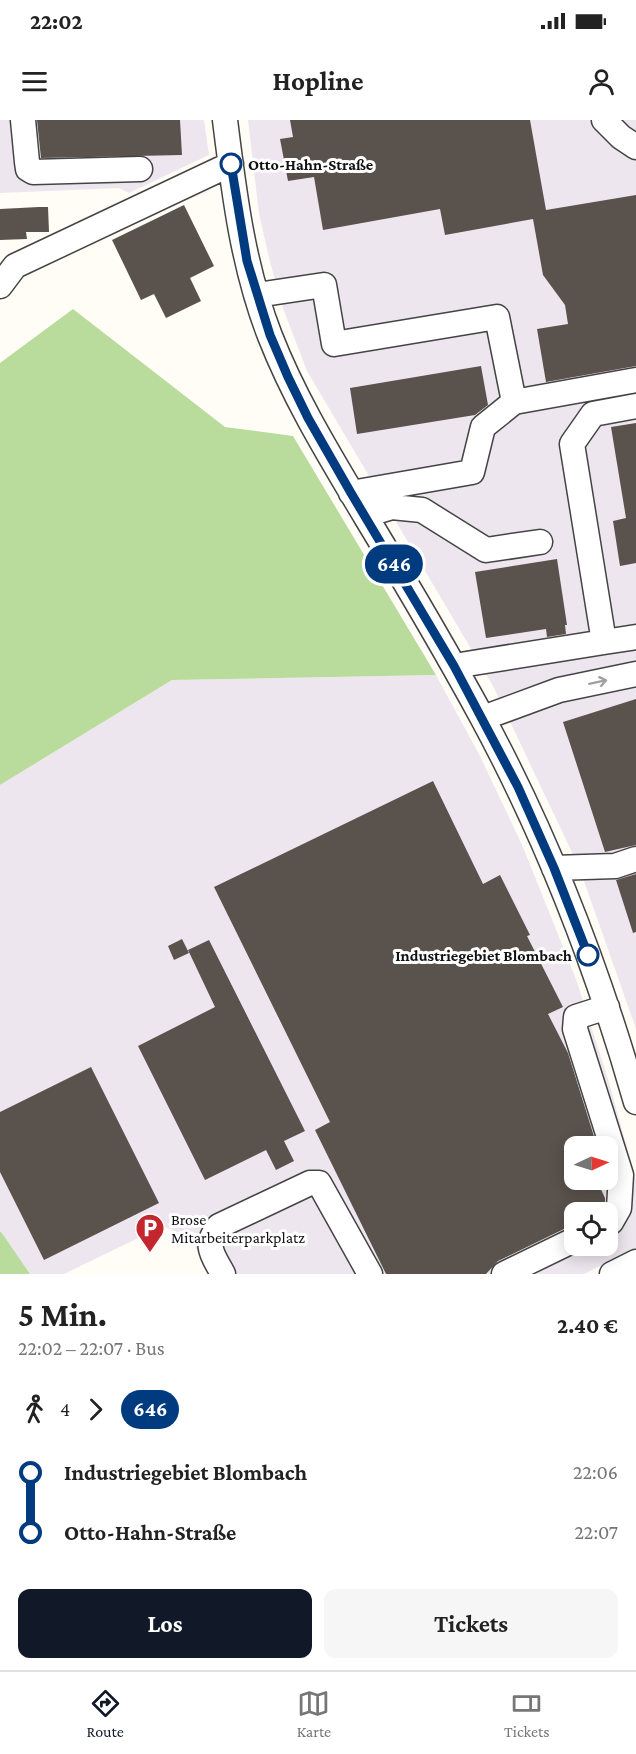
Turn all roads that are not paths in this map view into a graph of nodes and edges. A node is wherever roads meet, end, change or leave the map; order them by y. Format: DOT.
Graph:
graph roads {
  1 [pos="23,120"];
  2 [pos="225,120"];
  3 [pos="603,120"];
  4 [pos="636,147"];
  5 [pos="231,164"];
  6 [pos="140,169"];
  7 [pos="0,286"];
  8 [pos="257,295"];
  9 [pos="636,380"];
  10 [pos="514,402"];
  11 [pos="636,406"];
  12 [pos="351,493"];
  13 [pos="365,515"];
  14 [pos="540,542"];
  15 [pos="636,637"];
  16 [pos="604,642"];
  17 [pos="454,666"];
  18 [pos="636,674"];
  19 [pos="483,718"];
  20 [pos="625,863"];
  21 [pos="554,868"];
  22 [pos="607,1006"];
  23 [pos="627,1035"];
  24 [pos="636,1102"];
  25 [pos="618,1210"];
  26 [pos="564,1245"];
  27 [pos="636,1262"];
  28 [pos="223,1274"];
  29 [pos="370,1274"];
  30 [pos="504,1274"];
  31 [pos="612,1274"];
  1 -- 6 [label="street"];
  2 -- 5 [label="street"];
  3 -- 4 [label="street"];
  5 -- 7 [label="street"];
  5 -- 8 [label="street"];
  8 -- 10 [label="street"];
  8 -- 12 [label="street"];
  9 -- 10 [label="street"];
  10 -- 12 [label="street"];
  11 -- 16 [label="street"];
  12 -- 13 [label="street"];
  13 -- 14 [label="street"];
  13 -- 17 [label="street"];
  15 -- 16 [label="street"];
  16 -- 17 [label="street"];
  17 -- 19 [label="street"];
  19 -- 18 [label="street, one-way"];
  19 -- 21 [label="street"];
  20 -- 21 [label="street"];
  21 -- 22 [label="street"];
  22 -- 23 [label="street"];
  22 -- 25 [label="street"];
  23 -- 24 [label="street"];
  26 -- 30 [label="street"];
  27 -- 31 [label="street"];
  28 -- 29 [label="street"];
}
